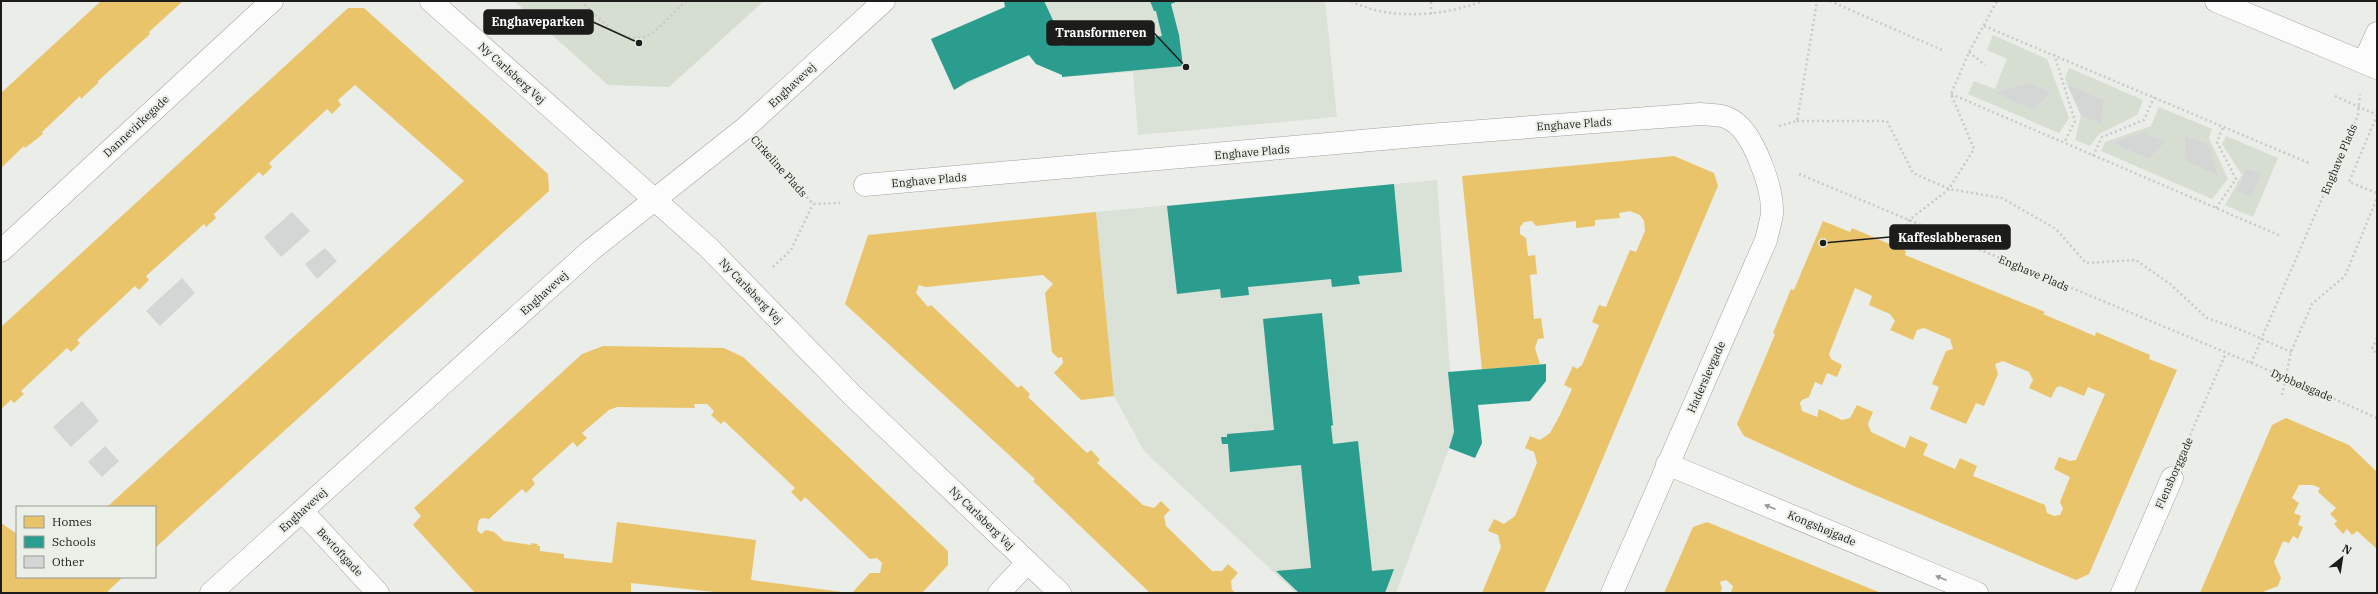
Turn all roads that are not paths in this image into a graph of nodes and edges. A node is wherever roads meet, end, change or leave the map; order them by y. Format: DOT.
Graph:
graph roads {
  1 [pos="272,1"];
  2 [pos="431,1"];
  3 [pos="884,1"];
  4 [pos="2216,1"];
  5 [pos="2377,33"];
  6 [pos="2371,65"];
  7 [pos="1758,156"];
  8 [pos="865,185"];
  9 [pos="654,201"];
  10 [pos="1,251"];
  11 [pos="1667,464"];
  12 [pos="2172,478"];
  13 [pos="302,511"];
  14 [pos="1028,562"];
  15 [pos="211,593"];
  16 [pos="378,593"];
  17 [pos="999,593"];
  18 [pos="1060,593"];
  19 [pos="1612,593"];
  20 [pos="1977,593"];
  21 [pos="2122,593"];
  1 -- 10 [label="street, Dannevirkegade"];
  2 -- 9 [label="street, Ny Carlsberg Vej"];
  3 -- 9 [label="street, Enghavevej"];
  4 -- 6 [label="street"];
  5 -- 6 [label="street"];
  7 -- 8 [label="street, Enghave Plads"];
  7 -- 11 [label="street, Haderslevgade"];
  9 -- 13 [label="street, Enghavevej"];
  9 -- 14 [label="street, Ny Carlsberg Vej"];
  11 -- 19 [label="street, Haderslevgade"];
  20 -- 11 [label="street, Kongshøjgade, one-way"];
  12 -- 21 [label="street, Flensborggade"];
  13 -- 15 [label="street, Enghavevej"];
  13 -- 16 [label="street, Bevtoftgade"];
  14 -- 17 [label="street"];
  14 -- 18 [label="street, Ny Carlsberg Vej"];
}
